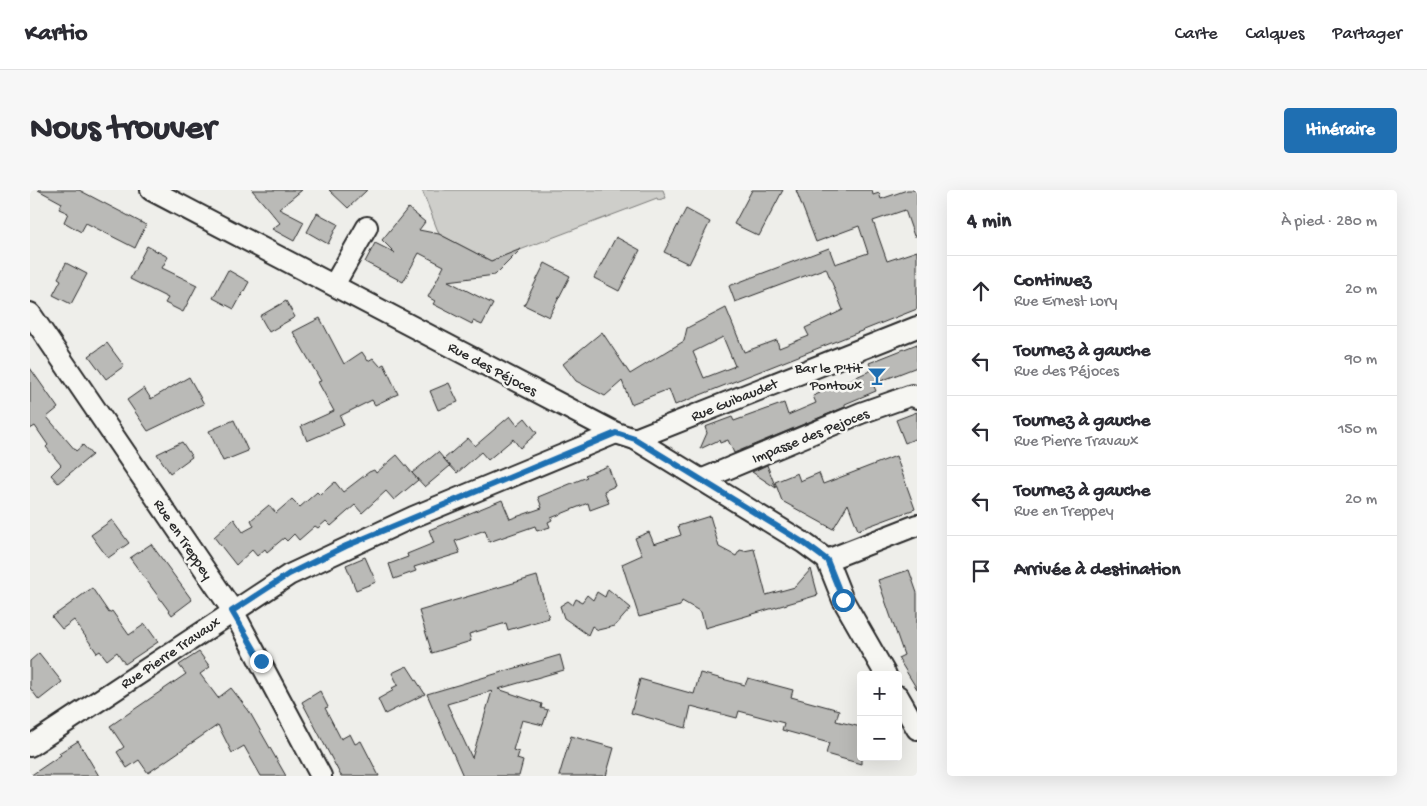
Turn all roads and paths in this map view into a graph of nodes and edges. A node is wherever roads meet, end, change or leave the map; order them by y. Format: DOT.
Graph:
graph roads {
  1 [pos="151,190"];
  2 [pos="367,227"];
  3 [pos="334,286"];
  4 [pos="30,313"];
  5 [pos="917,327"];
  6 [pos="917,398"];
  7 [pos="616,433"];
  8 [pos="635,439"];
  9 [pos="703,479"];
  10 [pos="917,525"];
  11 [pos="827,560"];
  12 [pos="232,611"];
  13 [pos="884,671"];
  14 [pos="902,703"];
  15 [pos="917,729"];
  16 [pos="33,738"];
  17 [pos="321,776"];
  1 -- 3 [label="street, Rue des Péjoces"];
  2 -- 3 [label="street"];
  3 -- 7 [label="street, Rue des Péjoces"];
  4 -- 12 [label="street, Rue en Treppey"];
  5 -- 8 [label="street, Rue Guibaudet"];
  6 -- 9 [label="street, Impasse des Pejoces"];
  7 -- 8 [label="street, Rue des Péjoces"];
  7 -- 12 [label="street, Rue Pierre Travaux"];
  8 -- 9 [label="street, Rue des Péjoces"];
  9 -- 11 [label="street, Rue des Péjoces"];
  10 -- 11 [label="street"];
  11 -- 13 [label="street"];
  12 -- 16 [label="street, Rue Pierre Travaux"];
  12 -- 17 [label="street, Rue en Treppey"];
  14 -- 15 [label="street"];
}
